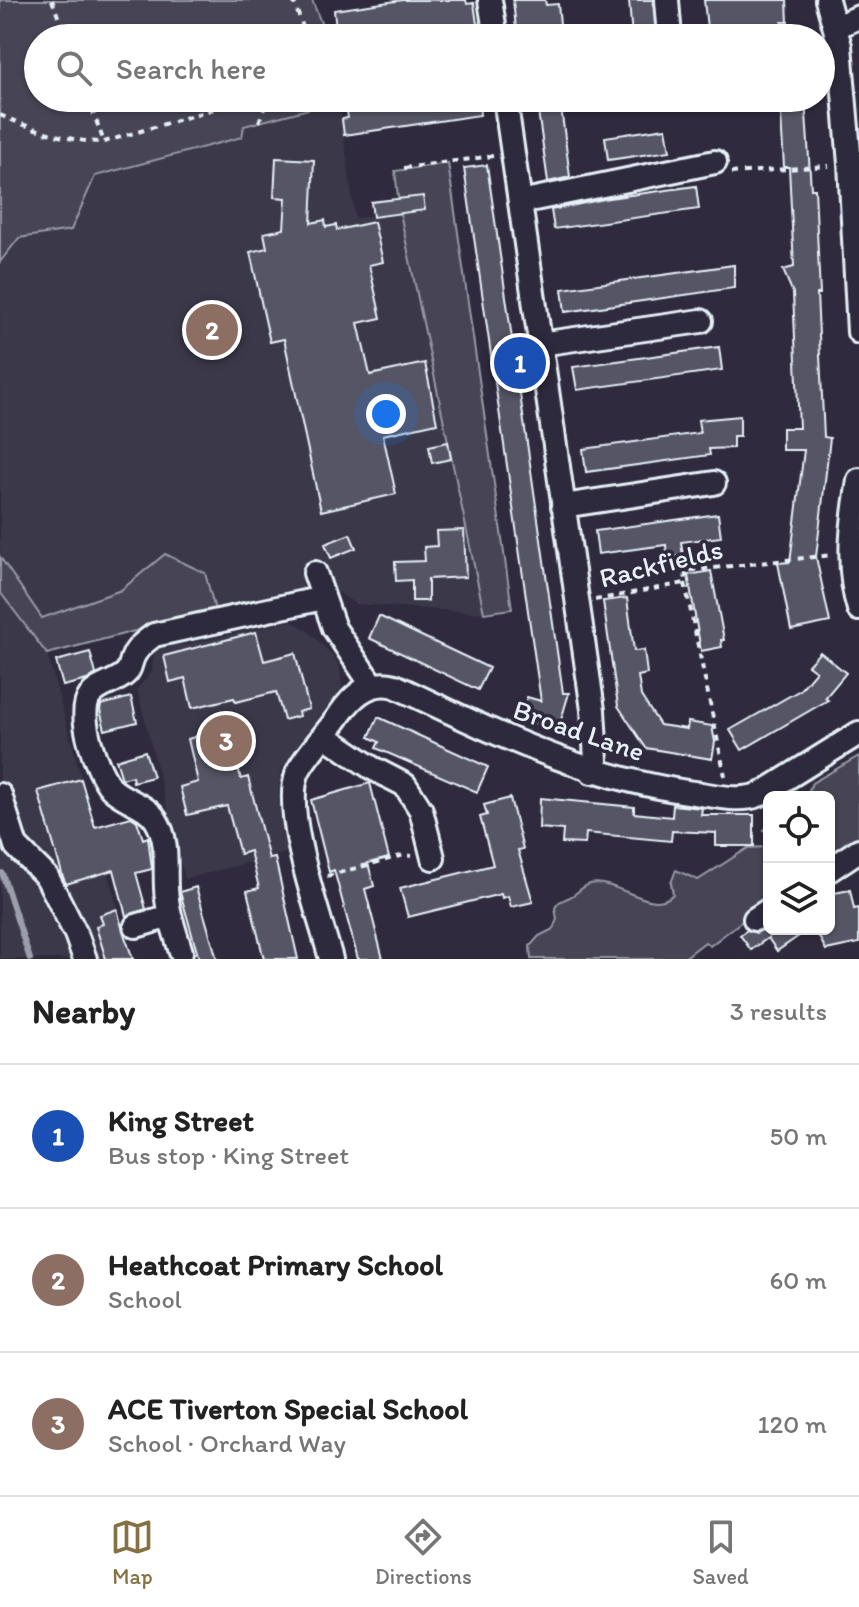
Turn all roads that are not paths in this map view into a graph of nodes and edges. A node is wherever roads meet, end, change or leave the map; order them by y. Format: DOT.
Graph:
graph roads {
  1 [pos="490,0"];
  2 [pos="667,0"];
  3 [pos="827,0"];
  4 [pos="859,17"];
  5 [pos="494,24"];
  6 [pos="669,24"];
  7 [pos="836,27"];
  8 [pos="507,112"];
  9 [pos="715,162"];
  10 [pos="520,202"];
  11 [pos="701,321"];
  12 [pos="859,332"];
  13 [pos="540,344"];
  14 [pos="859,480"];
  15 [pos="714,483"];
  16 [pos="563,506"];
  17 [pos="315,573"];
  18 [pos="323,598"];
  19 [pos="859,609"];
  20 [pos="372,685"];
  21 [pos="859,733"];
  22 [pos="325,736"];
  23 [pos="592,772"];
  24 [pos="0,795"];
  25 [pos="859,850"];
  26 [pos="433,858"];
  27 [pos="835,866"];
  28 [pos="170,916"];
  29 [pos="136,926"];
  30 [pos="181,952"];
  31 [pos="85,959"];
  32 [pos="331,959"];
  1 -- 5 [label="street"];
  2 -- 6 [label="street"];
  3 -- 7 [label="street"];
  4 -- 7 [label="street"];
  7 -- 12 [label="street"];
  8 -- 10 [label="street"];
  9 -- 10 [label="street"];
  10 -- 13 [label="street"];
  11 -- 13 [label="street"];
  13 -- 16 [label="street"];
  14 -- 19 [label="street"];
  15 -- 16 [label="street"];
  16 -- 23 [label="street"];
  17 -- 18 [label="street"];
  18 -- 20 [label="street"];
  18 -- 28 [label="street"];
  20 -- 22 [label="street"];
  20 -- 23 [label="street, Broad Lane"];
  21 -- 23 [label="street, Broad Lane"];
  22 -- 26 [label="street"];
  22 -- 32 [label="street"];
  24 -- 31 [label="street"];
  25 -- 27 [label="street"];
  28 -- 29 [label="street"];
  28 -- 30 [label="street"];
}
